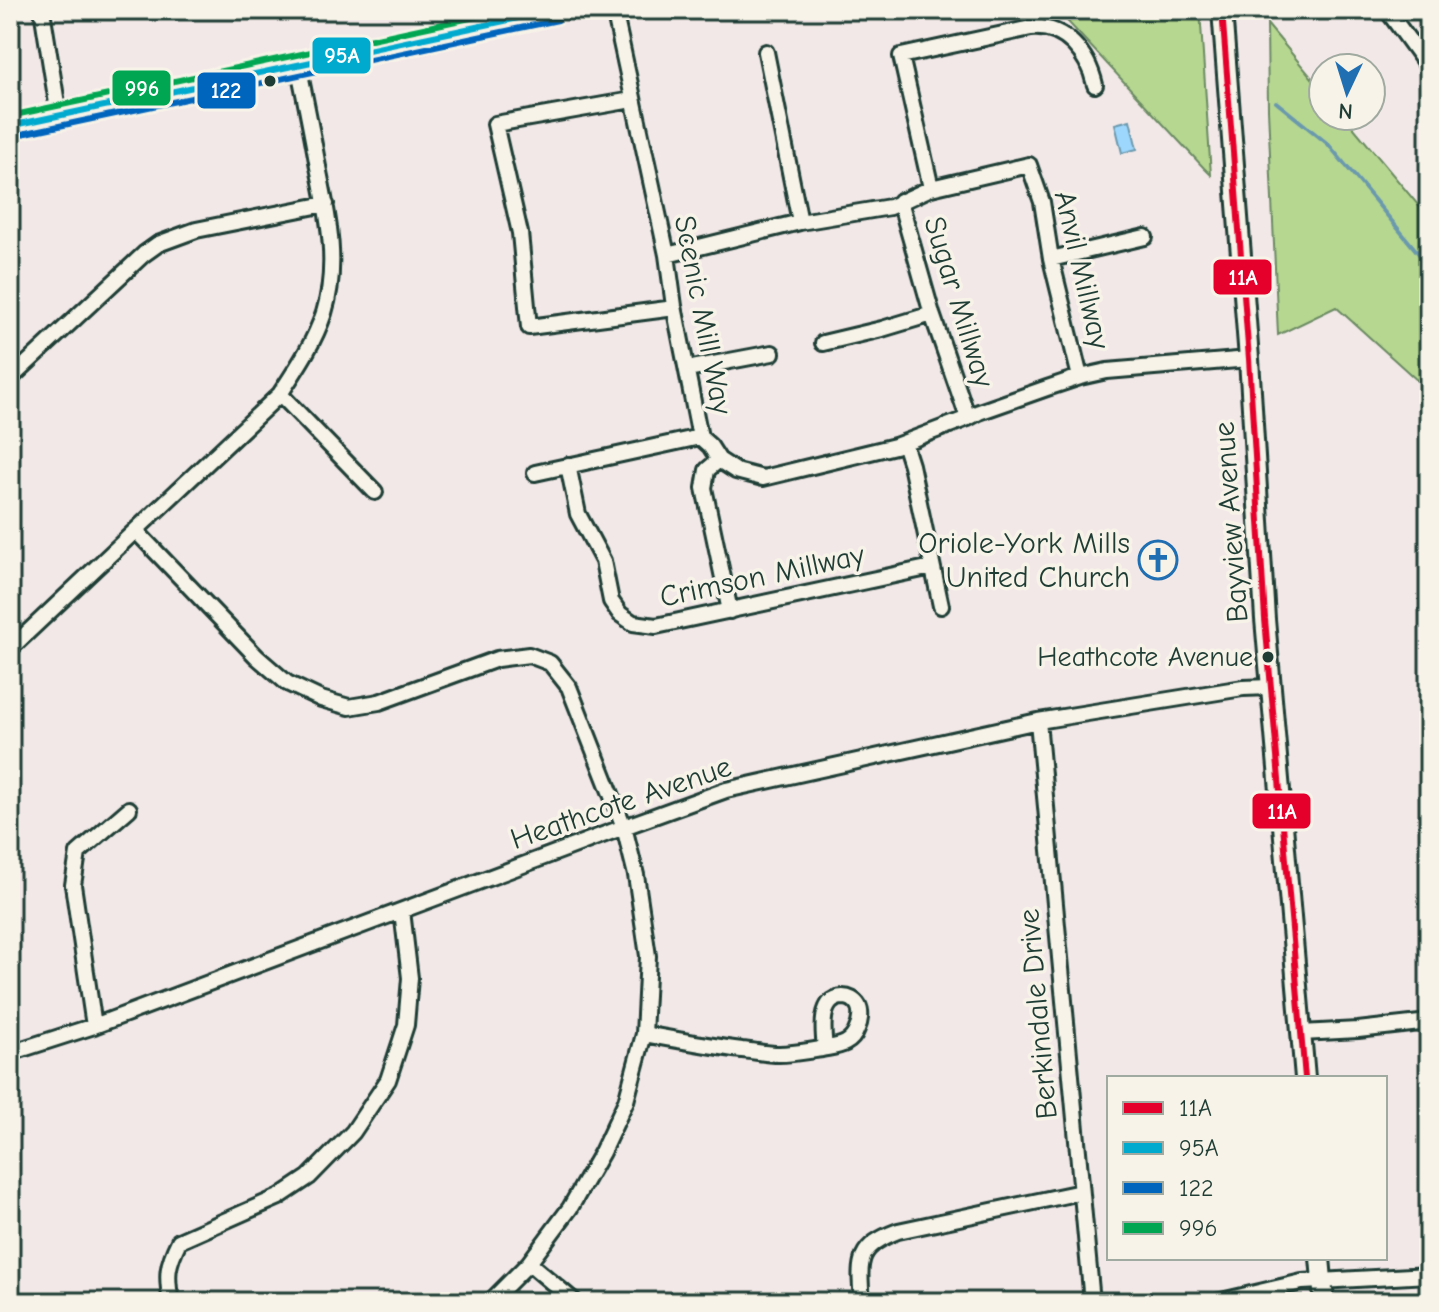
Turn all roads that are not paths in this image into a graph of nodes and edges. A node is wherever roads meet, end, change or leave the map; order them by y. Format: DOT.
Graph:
graph roads {
  1 [pos="42,10"];
  2 [pos="556,10"];
  3 [pos="614,10"];
  4 [pos="1222,10"];
  5 [pos="1387,10"];
  6 [pos="504,15"];
  7 [pos="766,52"];
  8 [pos="298,64"];
  9 [pos="1429,68"];
  10 [pos="1095,85"];
  11 [pos="632,100"];
  12 [pos="59,116"];
  13 [pos="10,126"];
  14 [pos="931,188"];
  15 [pos="900,201"];
  16 [pos="326,204"];
  17 [pos="800,222"];
  18 [pos="1145,237"];
  19 [pos="667,255"];
  20 [pos="1051,259"];
  21 [pos="674,306"];
  22 [pos="932,314"];
  23 [pos="823,343"];
  24 [pos="772,353"];
  25 [pos="1249,359"];
  26 [pos="687,369"];
  27 [pos="1080,377"];
  28 [pos="10,379"];
  29 [pos="280,394"];
  30 [pos="968,418"];
  31 [pos="700,437"];
  32 [pos="904,443"];
  33 [pos="719,460"];
  34 [pos="568,465"];
  35 [pos="535,473"];
  36 [pos="375,492"];
  37 [pos="136,531"];
  38 [pos="932,567"];
  39 [pos="941,606"];
  40 [pos="730,611"];
  41 [pos="10,649"];
  42 [pos="1271,687"];
  43 [pos="1038,721"];
  44 [pos="129,809"];
  45 [pos="624,827"];
  46 [pos="402,911"];
  47 [pos="1429,1022"];
  48 [pos="94,1026"];
  49 [pos="1301,1033"];
  50 [pos="644,1034"];
  51 [pos="825,1048"];
  52 [pos="10,1053"];
  53 [pos="1305,1076"];
  54 [pos="1081,1192"];
  55 [pos="1320,1260"];
  56 [pos="529,1263"];
  57 [pos="1429,1275"];
  58 [pos="1323,1281"];
  59 [pos="171,1302"];
  60 [pos="490,1302"];
  61 [pos="575,1302"];
  62 [pos="862,1302"];
  63 [pos="1092,1302"];
  64 [pos="1217,1302"];
  65 [pos="1324,1302"];
  1 -- 12 [label="street"];
  2 -- 6 [label="main road"];
  3 -- 11 [label="street, Scenic Mill Way"];
  4 -- 25 [label="main road, Bayview Avenue"];
  5 -- 9 [label="street"];
  6 -- 8 [label="main road"];
  7 -- 17 [label="street"];
  8 -- 12 [label="main road"];
  8 -- 16 [label="street"];
  10 -- 14 [label="street"];
  11 -- 19 [label="street, Scenic Mill Way"];
  11 -- 21 [label="street"];
  12 -- 13 [label="main road"];
  14 -- 15 [label="street, Anvil Millway"];
  14 -- 20 [label="street, Anvil Millway"];
  15 -- 17 [label="street, Sugar Millway"];
  15 -- 22 [label="street, Sugar Millway"];
  16 -- 28 [label="street"];
  16 -- 29 [label="street"];
  17 -- 19 [label="street, Sugar Millway"];
  18 -- 20 [label="street"];
  19 -- 21 [label="street, Scenic Mill Way"];
  20 -- 27 [label="street, Anvil Millway"];
  21 -- 26 [label="street, Scenic Mill Way"];
  22 -- 23 [label="street"];
  22 -- 30 [label="street, Sugar Millway"];
  24 -- 26 [label="street"];
  25 -- 27 [label="street, Scenic Mill Way"];
  25 -- 42 [label="main road, Bayview Avenue"];
  26 -- 31 [label="street, Scenic Mill Way"];
  27 -- 30 [label="street, Scenic Mill Way"];
  29 -- 36 [label="street"];
  29 -- 37 [label="street"];
  30 -- 32 [label="street, Scenic Mill Way"];
  31 -- 33 [label="street, Scenic Mill Way"];
  31 -- 34 [label="street"];
  32 -- 33 [label="street, Scenic Mill Way"];
  32 -- 38 [label="street"];
  33 -- 40 [label="street"];
  34 -- 35 [label="street"];
  34 -- 40 [label="street, Crimson Millway"];
  37 -- 41 [label="street"];
  37 -- 45 [label="street"];
  38 -- 39 [label="street"];
  38 -- 40 [label="street, Crimson Millway"];
  42 -- 43 [label="street, Heathcote Avenue"];
  42 -- 49 [label="main road, Bayview Avenue"];
  43 -- 45 [label="street, Heathcote Avenue"];
  43 -- 54 [label="street, Berkindale Drive"];
  44 -- 48 [label="street"];
  45 -- 46 [label="street, Heathcote Avenue"];
  45 -- 50 [label="street"];
  46 -- 48 [label="street, Heathcote Avenue"];
  46 -- 59 [label="street"];
  47 -- 49 [label="street"];
  48 -- 52 [label="street, Heathcote Avenue"];
  49 -- 53 [label="main road, Bayview Avenue"];
  50 -- 51 [label="street"];
  50 -- 56 [label="street"];
  54 -- 62 [label="street"];
  54 -- 63 [label="street, Berkindale Drive"];
  55 -- 58 [label="main road"];
  56 -- 60 [label="street"];
  56 -- 61 [label="street"];
  57 -- 58 [label="street"];
  58 -- 64 [label="street"];
  58 -- 65 [label="main road"];
}
